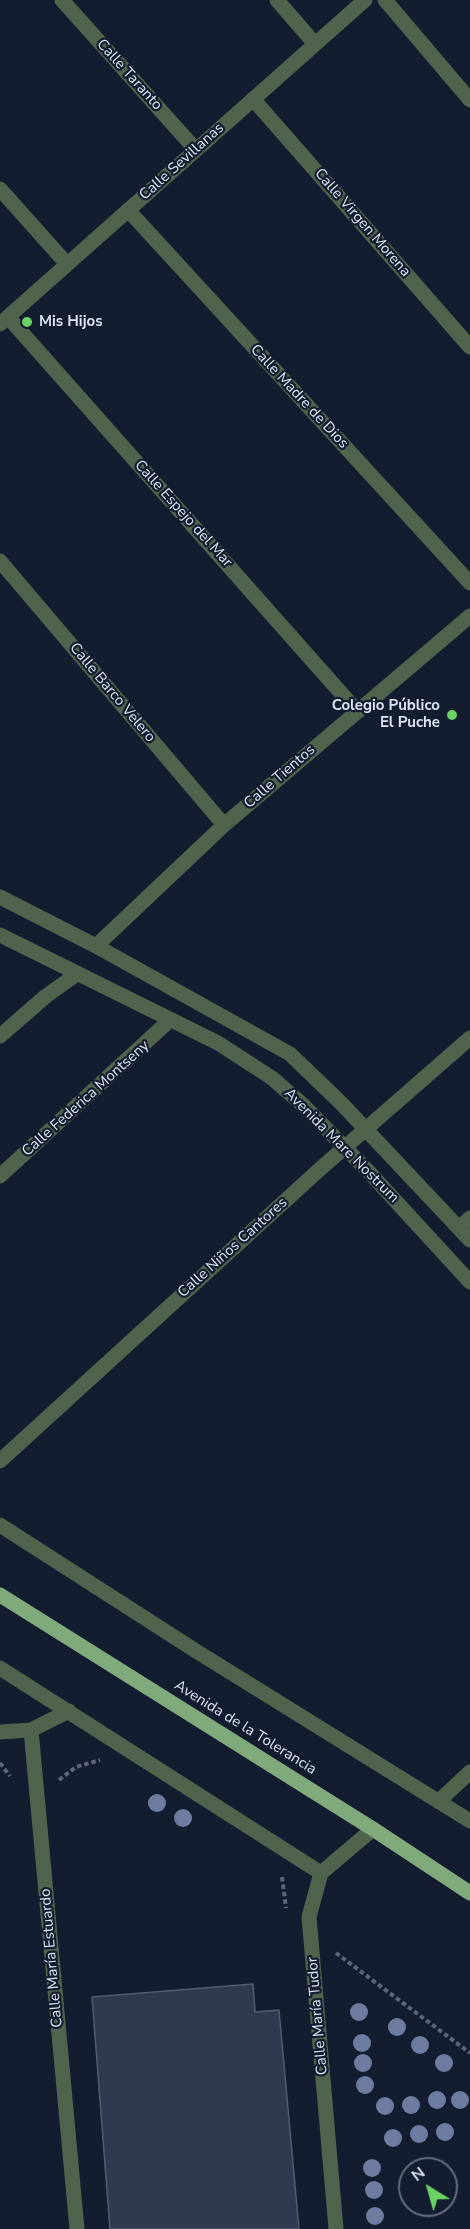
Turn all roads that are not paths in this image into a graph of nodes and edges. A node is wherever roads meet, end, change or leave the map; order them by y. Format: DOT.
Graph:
graph roads {
  1 [pos="62,0"];
  2 [pos="277,0"];
  3 [pos="365,0"];
  4 [pos="385,0"];
  5 [pos="315,44"];
  6 [pos="253,99"];
  7 [pos="470,100"];
  8 [pos="196,150"];
  9 [pos="0,189"];
  10 [pos="128,210"];
  11 [pos="68,264"];
  12 [pos="4,320"];
  13 [pos="470,347"];
  14 [pos="0,561"];
  15 [pos="470,584"];
  16 [pos="470,616"];
  17 [pos="357,711"];
  18 [pos="224,825"];
  19 [pos="0,897"];
  20 [pos="0,935"];
  21 [pos="96,945"];
  22 [pos="77,974"];
  23 [pos="170,1020"];
  24 [pos="0,1036"];
  25 [pos="470,1038"];
  26 [pos="364,1129"];
  27 [pos="345,1147"];
  28 [pos="0,1176"];
  29 [pos="464,1223"];
  30 [pos="470,1240"];
  31 [pos="470,1282"];
  32 [pos="0,1461"];
  33 [pos="0,1525"];
  34 [pos="0,1595"];
  35 [pos="0,1668"];
  36 [pos="69,1712"];
  37 [pos="31,1730"];
  38 [pos="0,1732"];
  39 [pos="470,1772"];
  40 [pos="439,1801"];
  41 [pos="470,1821"];
  42 [pos="373,1829"];
  43 [pos="321,1873"];
  44 [pos="470,1893"];
  45 [pos="77,2229"];
  46 [pos="336,2229"];
  1 -- 8 [label="street, Calle Taranto"];
  2 -- 5 [label="street"];
  3 -- 5 [label="street, Calle Sevillanas"];
  4 -- 7 [label="street"];
  5 -- 6 [label="street, Calle Sevillanas"];
  6 -- 8 [label="street, Calle Sevillanas"];
  6 -- 13 [label="street, Calle Virgen Morena"];
  8 -- 10 [label="street, Calle Sevillanas"];
  9 -- 11 [label="street"];
  10 -- 11 [label="street, Calle Sevillanas"];
  10 -- 15 [label="street, Calle Madre de Dios"];
  11 -- 12 [label="street, Calle Sevillanas"];
  12 -- 17 [label="street, Calle Espejo del Mar"];
  14 -- 18 [label="street, Calle Barco Velero"];
  16 -- 17 [label="street, Calle Tientos"];
  17 -- 18 [label="street, Calle Tientos"];
  18 -- 21 [label="street, Calle Tientos"];
  19 -- 21 [label="street, Avenida Mare Nostrum"];
  20 -- 22 [label="street, Avenida Mare Nostrum"];
  21 -- 26 [label="street, Avenida Mare Nostrum"];
  22 -- 23 [label="street, Avenida Mare Nostrum"];
  22 -- 24 [label="street"];
  23 -- 27 [label="street, Avenida Mare Nostrum"];
  23 -- 28 [label="street, Calle Federica Montseny"];
  25 -- 26 [label="street, Calle Niños Cantores"];
  26 -- 27 [label="street, Calle Niños Cantores"];
  26 -- 29 [label="street, Avenida Mare Nostrum"];
  27 -- 31 [label="street, Avenida Mare Nostrum"];
  27 -- 32 [label="street, Calle Niños Cantores"];
  29 -- 30 [label="street, Avenida Mare Nostrum"];
  33 -- 40 [label="street"];
  34 -- 42 [label="main road, Avenida de la Tolerancia"];
  35 -- 36 [label="street"];
  36 -- 37 [label="street"];
  36 -- 43 [label="street"];
  37 -- 38 [label="street"];
  37 -- 45 [label="street, Calle María Estuardo"];
  39 -- 40 [label="street"];
  40 -- 41 [label="street"];
  42 -- 43 [label="street"];
  42 -- 44 [label="main road, Avenida de la Tolerancia"];
  43 -- 46 [label="street, Calle María Tudor"];
}
